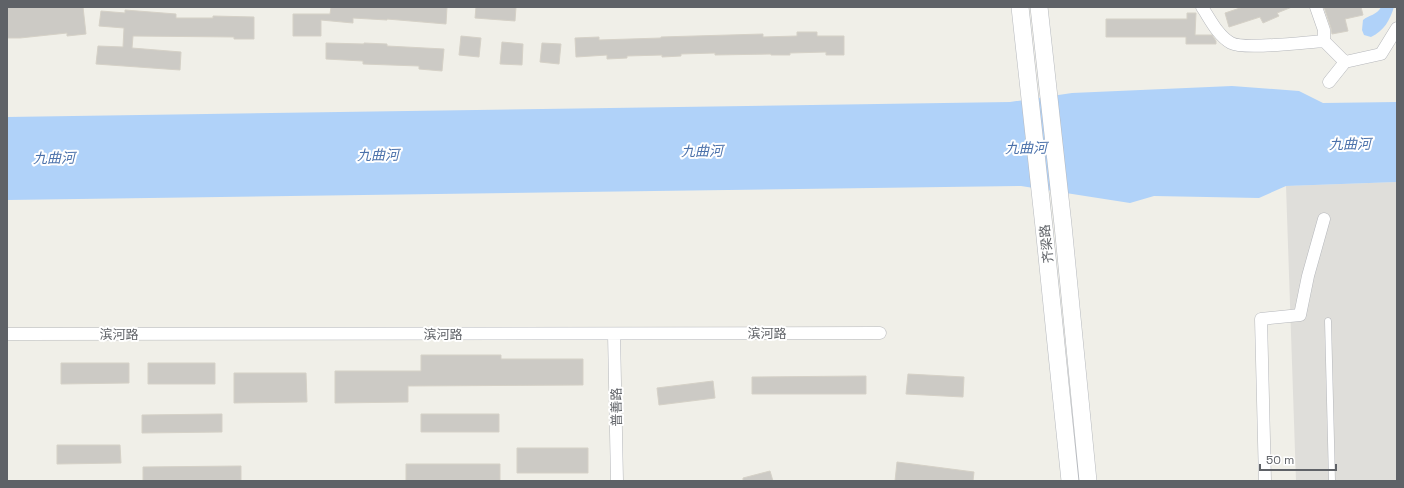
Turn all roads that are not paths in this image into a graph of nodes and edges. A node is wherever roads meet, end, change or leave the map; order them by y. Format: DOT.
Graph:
graph roads {
  1 [pos="1020,7"];
  2 [pos="1039,7"];
  3 [pos="1202,7"];
  4 [pos="1316,7"];
  5 [pos="1397,28"];
  6 [pos="1324,41"];
  7 [pos="1345,62"];
  8 [pos="1329,82"];
  9 [pos="1324,218"];
  10 [pos="1328,321"];
  11 [pos="880,333"];
  12 [pos="7,334"];
  13 [pos="614,334"];
  14 [pos="617,481"];
  15 [pos="1070,481"];
  16 [pos="1088,481"];
  17 [pos="1265,481"];
  18 [pos="1332,481"];
  1 -- 15 [label="main road, 齐梁路"];
  2 -- 16 [label="main road, 齐梁路"];
  3 -- 6 [label="street"];
  4 -- 6 [label="street"];
  5 -- 7 [label="street"];
  6 -- 7 [label="street"];
  7 -- 8 [label="street"];
  9 -- 17 [label="street"];
  10 -- 18 [label="lane"];
  11 -- 13 [label="street, 滨河路"];
  12 -- 13 [label="street, 滨河路"];
  13 -- 14 [label="street, 普善路"];
}
